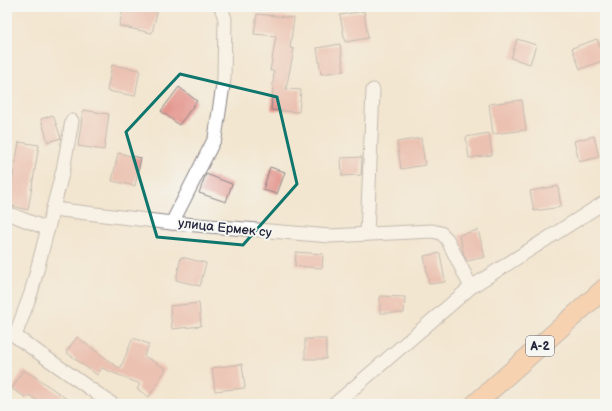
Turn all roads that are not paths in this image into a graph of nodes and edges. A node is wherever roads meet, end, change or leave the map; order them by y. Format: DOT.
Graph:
graph roads {
  1 [pos="221,7"];
  2 [pos="373,90"];
  3 [pos="72,120"];
  4 [pos="605,202"];
  5 [pos="53,209"];
  6 [pos="7,213"];
  7 [pos="172,223"];
  8 [pos="48,229"];
  9 [pos="366,234"];
  10 [pos="471,286"];
  11 [pos="605,288"];
  12 [pos="11,338"];
  13 [pos="112,404"];
  14 [pos="335,404"];
  15 [pos="475,404"];
  1 -- 7 [label="street, улица Ермек су"];
  2 -- 9 [label="street"];
  3 -- 5 [label="street"];
  4 -- 10 [label="street"];
  5 -- 7 [label="street"];
  5 -- 8 [label="street"];
  6 -- 8 [label="street"];
  7 -- 9 [label="street, улица Ермек су"];
  8 -- 12 [label="street"];
  9 -- 10 [label="street, улица Ермек су"];
  10 -- 14 [label="street"];
  11 -- 15 [label="highway, A-2"];
  12 -- 13 [label="street"];
}
